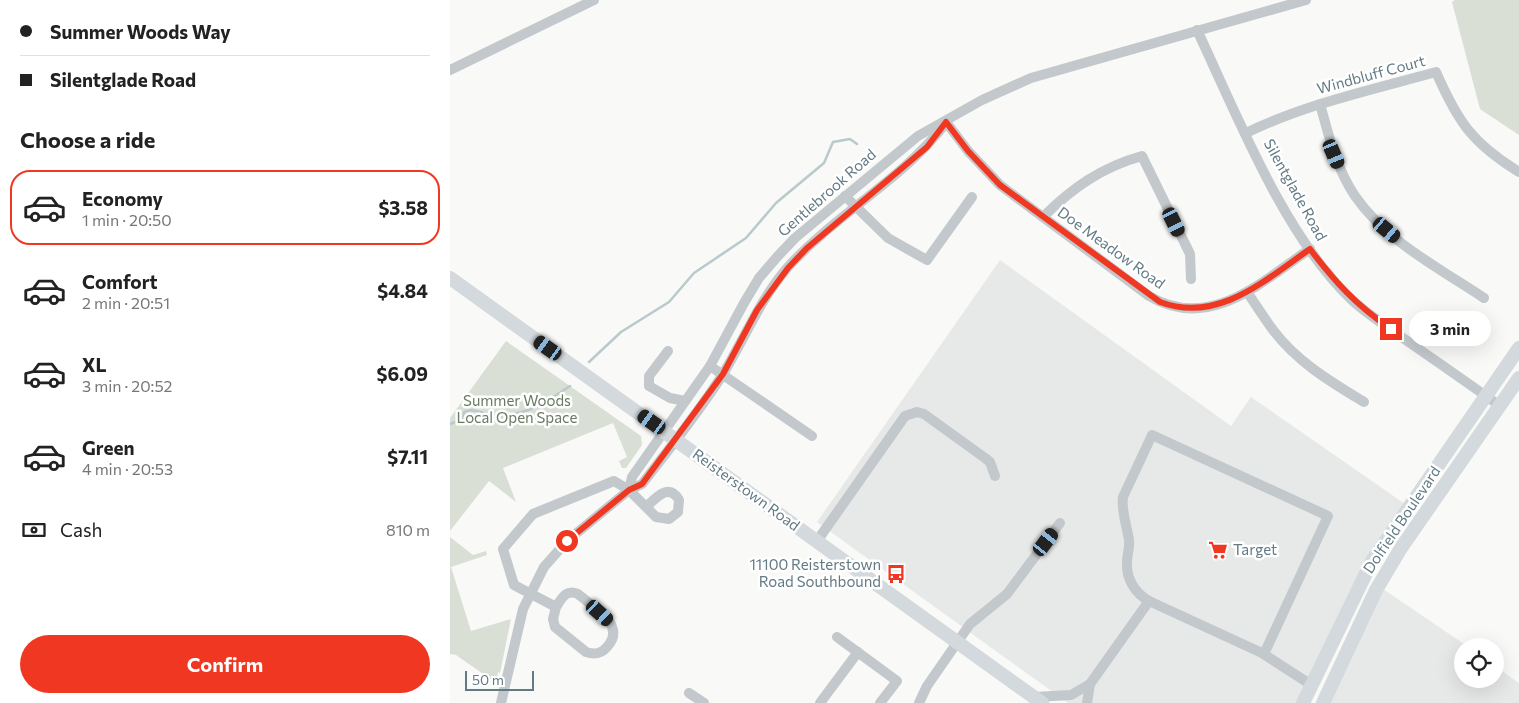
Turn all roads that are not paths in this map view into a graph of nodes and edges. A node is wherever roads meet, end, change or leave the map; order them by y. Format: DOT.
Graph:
graph roads {
  1 [pos="594,0"];
  2 [pos="1306,0"];
  3 [pos="1197,30"];
  4 [pos="450,70"];
  5 [pos="1320,104"];
  6 [pos="946,122"];
  7 [pos="1246,133"];
  8 [pos="1519,172"];
  9 [pos="845,196"];
  10 [pos="972,197"];
  11 [pos="856,207"];
  12 [pos="1042,217"];
  13 [pos="1310,249"];
  14 [pos="450,278"];
  15 [pos="1191,279"];
  16 [pos="1247,292"];
  17 [pos="1484,298"];
  18 [pos="1519,348"];
  19 [pos="668,351"];
  20 [pos="710,366"];
  21 [pos="723,374"];
  22 [pos="1519,378"];
  23 [pos="1486,396"];
  24 [pos="685,401"];
  25 [pos="1364,402"];
  26 [pos="1500,406"];
  27 [pos="671,435"];
  28 [pos="812,436"];
  29 [pos="995,476"];
  30 [pos="629,490"];
  31 [pos="646,507"];
  32 [pos="1060,523"];
  33 [pos="817,542"];
  34 [pos="530,593"];
  35 [pos="1149,600"];
  36 [pos="556,607"];
  37 [pos="837,637"];
  38 [pos="959,643"];
  39 [pos="858,652"];
  40 [pos="1264,654"];
  41 [pos="1090,684"];
  42 [pos="1313,686"];
  43 [pos="690,693"];
  44 [pos="1038,700"];
  45 [pos="501,703"];
  46 [pos="704,703"];
  47 [pos="821,703"];
  48 [pos="880,703"];
  49 [pos="919,703"];
  50 [pos="1087,703"];
  51 [pos="1304,703"];
  52 [pos="1322,703"];
  1 -- 4 [label="street"];
  2 -- 3 [label="street, Gentlebrook Road"];
  3 -- 6 [label="street, Gentlebrook Road"];
  3 -- 7 [label="street, Silentglade Road"];
  5 -- 7 [label="street, Windbluff Court"];
  5 -- 8 [label="street, Windbluff Court"];
  5 -- 17 [label="street"];
  6 -- 9 [label="street, Gentlebrook Road"];
  6 -- 11 [label="street, Gentlebrook Road"];
  6 -- 12 [label="street, Doe Meadow Road"];
  7 -- 13 [label="street, Silentglade Road"];
  9 -- 11 [label="street"];
  9 -- 20 [label="street, Gentlebrook Road"];
  10 -- 11 [label="street"];
  11 -- 21 [label="street, Gentlebrook Road"];
  12 -- 15 [label="street"];
  12 -- 16 [label="street, Doe Meadow Road"];
  13 -- 16 [label="street, Doe Meadow Road"];
  13 -- 23 [label="street, Silentglade Road"];
  14 -- 27 [label="main road, Reisterstown Road"];
  16 -- 25 [label="street"];
  18 -- 23 [label="main road, Dolfield Boulevard"];
  19 -- 24 [label="street"];
  20 -- 21 [label="street"];
  20 -- 24 [label="street, Gentlebrook Road"];
  21 -- 27 [label="street, Gentlebrook Road"];
  21 -- 28 [label="street"];
  22 -- 26 [label="main road, Dolfield Boulevard"];
  23 -- 26 [label="street, Silentglade Road"];
  23 -- 42 [label="main road, Dolfield Boulevard"];
  24 -- 27 [label="street, Gentlebrook Road"];
  26 -- 52 [label="main road, Dolfield Boulevard"];
  27 -- 30 [label="street"];
  27 -- 33 [label="main road, Reisterstown Road"];
  29 -- 33 [label="street"];
  30 -- 31 [label="street"];
  30 -- 34 [label="street"];
  30 -- 34 [label="street"];
  32 -- 38 [label="street"];
  33 -- 38 [label="main road, Reisterstown Road"];
  34 -- 36 [label="street"];
  34 -- 45 [label="street"];
  35 -- 40 [label="street"];
  35 -- 40 [label="street"];
  35 -- 41 [label="street"];
  36 -- 36 [label="street"];
  37 -- 39 [label="street"];
  38 -- 44 [label="main road, Reisterstown Road"];
  38 -- 49 [label="street"];
  39 -- 47 [label="street"];
  39 -- 48 [label="street"];
  40 -- 42 [label="street"];
  41 -- 44 [label="street"];
  41 -- 50 [label="street"];
  42 -- 51 [label="main road, Dolfield Boulevard"];
  43 -- 46 [label="street"];
}
